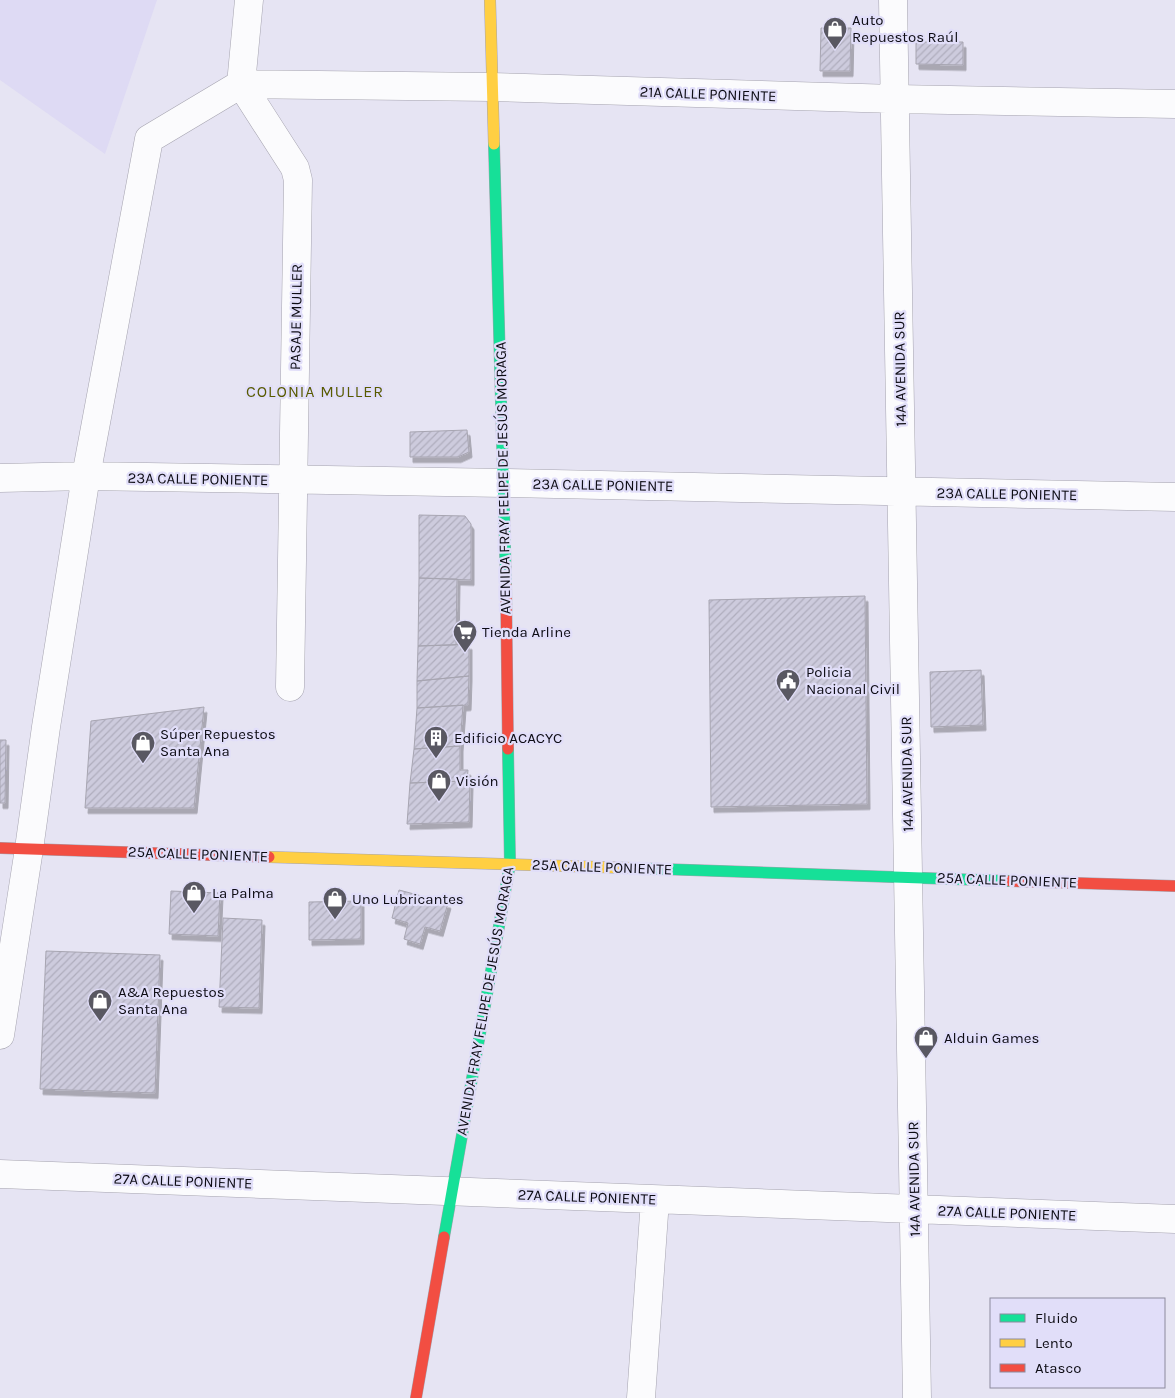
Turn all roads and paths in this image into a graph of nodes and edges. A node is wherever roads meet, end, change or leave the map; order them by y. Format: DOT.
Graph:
graph roads {
  1 [pos="249,0"];
  2 [pos="490,0"];
  3 [pos="893,0"];
  4 [pos="241,84"];
  5 [pos="492,88"];
  6 [pos="895,99"];
  7 [pos="1175,104"];
  8 [pos="86,476"];
  9 [pos="0,478"];
  10 [pos="293,480"];
  11 [pos="504,483"];
  12 [pos="902,492"];
  13 [pos="1175,497"];
  14 [pos="290,687"];
  15 [pos="0,848"];
  16 [pos="29,848"];
  17 [pos="510,864"];
  18 [pos="909,877"];
  19 [pos="1175,886"];
  20 [pos="0,1035"];
  21 [pos="0,1174"];
  22 [pos="452,1192"];
  23 [pos="655,1200"];
  24 [pos="914,1209"];
  25 [pos="1175,1219"];
  26 [pos="416,1398"];
  27 [pos="641,1398"];
  28 [pos="917,1398"];
  1 -- 4 [label="street"];
  2 -- 5 [label="street, AVENIDA FRAY FELIPE DE JESÚS MORAGA"];
  3 -- 6 [label="street, 14A AVENIDA SUR"];
  4 -- 5 [label="street, 21A CALLE PONIENTE"];
  4 -- 8 [label="street"];
  4 -- 10 [label="street, PASAJE MULLER"];
  5 -- 6 [label="street, 21A CALLE PONIENTE"];
  5 -- 11 [label="street, AVENIDA FRAY FELIPE DE JESÚS MORAGA"];
  6 -- 7 [label="street, 21A CALLE PONIENTE"];
  6 -- 12 [label="street, 14A AVENIDA SUR"];
  8 -- 9 [label="street, 23A CALLE PONIENTE"];
  8 -- 10 [label="street, 23A CALLE PONIENTE"];
  8 -- 16 [label="street"];
  10 -- 11 [label="street, 23A CALLE PONIENTE"];
  10 -- 14 [label="street, PASAJE MULLER"];
  11 -- 12 [label="street, 23A CALLE PONIENTE"];
  11 -- 17 [label="street, AVENIDA FRAY FELIPE DE JESÚS MORAGA"];
  12 -- 13 [label="street, 23A CALLE PONIENTE"];
  12 -- 18 [label="street, 14A AVENIDA SUR"];
  15 -- 16 [label="street, 25A CALLE PONIENTE"];
  16 -- 17 [label="street, 25A CALLE PONIENTE"];
  16 -- 20 [label="street"];
  17 -- 18 [label="street, 25A CALLE PONIENTE"];
  17 -- 22 [label="street, AVENIDA FRAY FELIPE DE JESÚS MORAGA"];
  18 -- 19 [label="street, 25A CALLE PONIENTE"];
  18 -- 24 [label="street, 14A AVENIDA SUR"];
  21 -- 22 [label="street, 27A CALLE PONIENTE"];
  22 -- 23 [label="street, 27A CALLE PONIENTE"];
  22 -- 26 [label="street, AVENIDA FRAY FELIPE DE JESÚS MORAGA"];
  23 -- 24 [label="street, 27A CALLE PONIENTE"];
  23 -- 27 [label="street"];
  24 -- 25 [label="street, 27A CALLE PONIENTE"];
  24 -- 28 [label="street, 14A AVENIDA SUR"];
}
